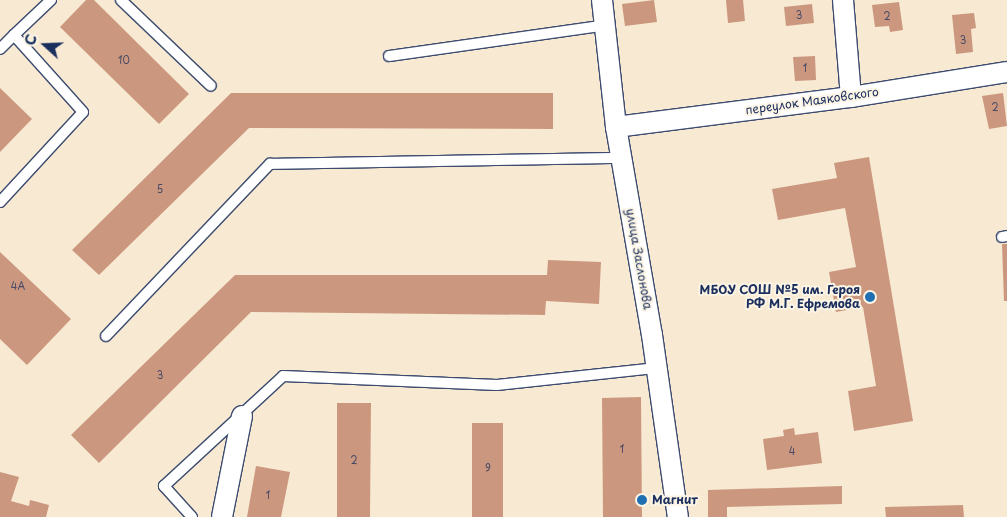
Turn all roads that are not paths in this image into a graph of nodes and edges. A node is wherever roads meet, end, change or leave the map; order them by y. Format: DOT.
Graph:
graph roads {
  1 [pos="52,0"];
  2 [pos="121,0"];
  3 [pos="602,0"];
  4 [pos="843,0"];
  5 [pos="606,25"];
  6 [pos="14,35"];
  7 [pos="0,49"];
  8 [pos="389,56"];
  9 [pos="1007,72"];
  10 [pos="211,86"];
  11 [pos="851,96"];
  12 [pos="616,127"];
  13 [pos="621,158"];
  14 [pos="0,202"];
  15 [pos="106,336"];
  16 [pos="657,368"];
  17 [pos="242,416"];
  18 [pos="192,517"];
  19 [pos="222,517"];
  20 [pos="678,517"];
  1 -- 6 [label="lane"];
  2 -- 10 [label="lane"];
  3 -- 5 [label="street, улица Заслонова"];
  4 -- 11 [label="street"];
  5 -- 8 [label="lane"];
  5 -- 12 [label="street, улица Заслонова"];
  6 -- 7 [label="lane"];
  6 -- 14 [label="lane"];
  9 -- 11 [label="street, переулок Маяковского"];
  11 -- 12 [label="street, переулок Маяковского"];
  12 -- 13 [label="street, улица Заслонова"];
  13 -- 15 [label="lane"];
  13 -- 16 [label="street, улица Заслонова"];
  16 -- 17 [label="lane"];
  16 -- 20 [label="street, улица Заслонова"];
  17 -- 18 [label="lane"];
  17 -- 19 [label="street"];
}
